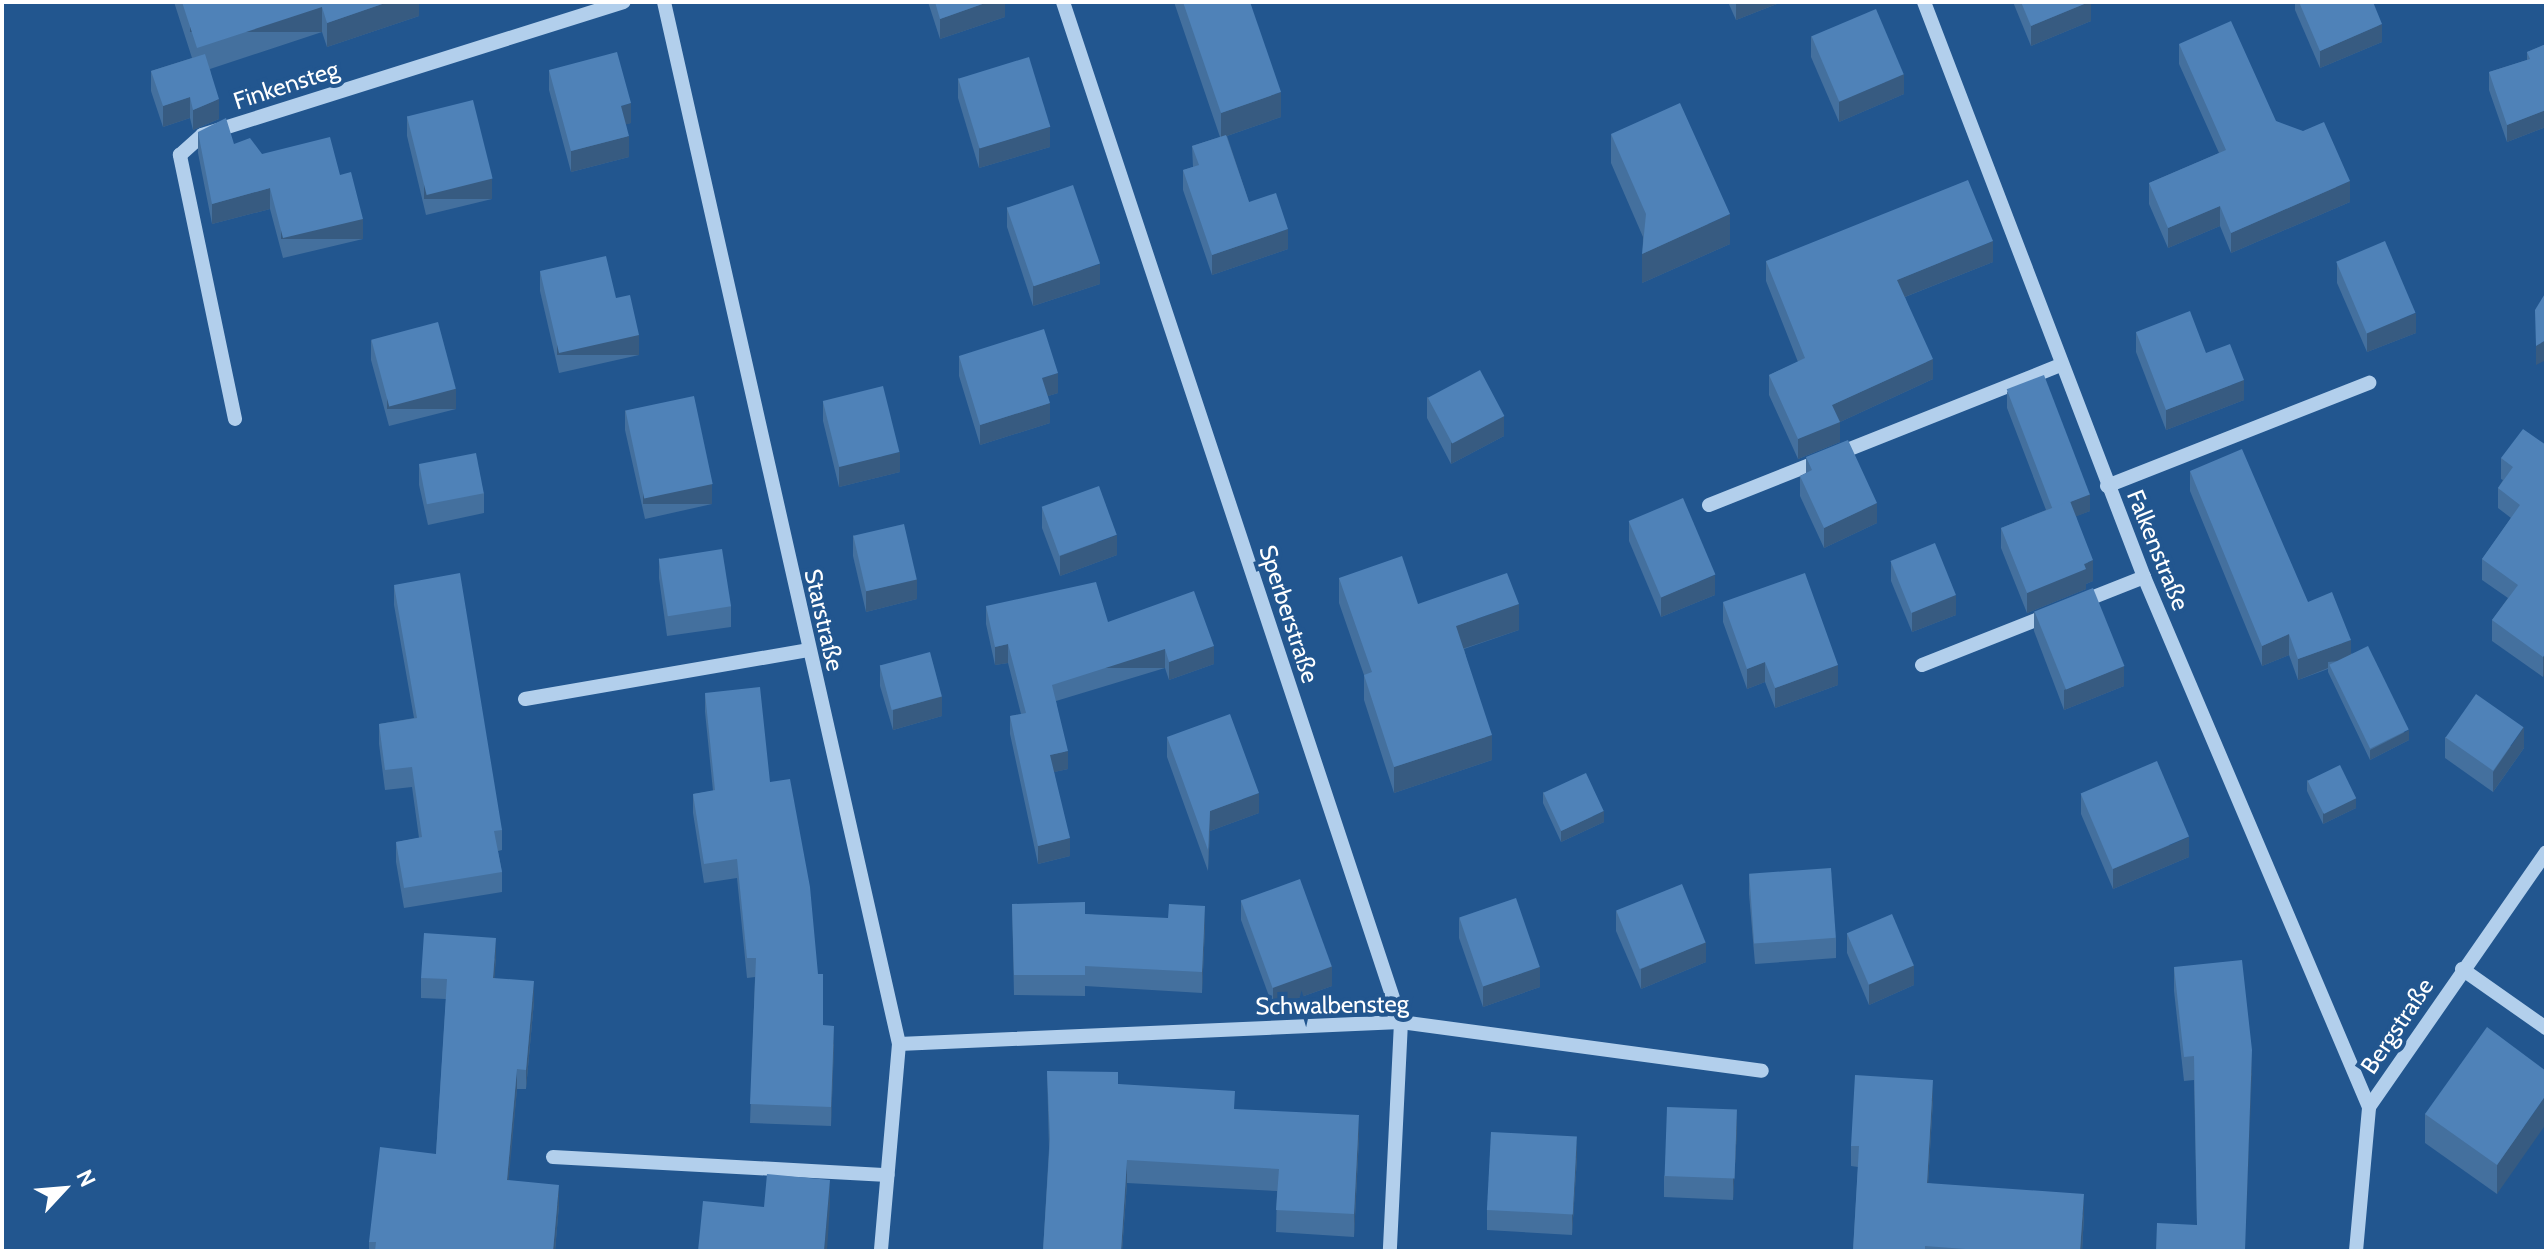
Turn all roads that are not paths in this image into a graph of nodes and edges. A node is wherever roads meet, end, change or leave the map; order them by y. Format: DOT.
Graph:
graph roads {
  1 [pos="623,2"];
  2 [pos="664,2"];
  3 [pos="1063,2"];
  4 [pos="1924,2"];
  5 [pos="2061,365"];
  6 [pos="2369,383"];
  7 [pos="235,419"];
  8 [pos="2107,486"];
  9 [pos="1709,505"];
  10 [pos="2144,577"];
  11 [pos="808,650"];
  12 [pos="1922,665"];
  13 [pos="525,699"];
  14 [pos="2546,852"];
  15 [pos="2462,969"];
  16 [pos="1401,1022"];
  17 [pos="2546,1028"];
  18 [pos="899,1044"];
  19 [pos="1762,1071"];
  20 [pos="2369,1107"];
  21 [pos="553,1157"];
  22 [pos="888,1175"];
  23 [pos="881,1251"];
  24 [pos="1390,1251"];
  25 [pos="2356,1251"];
  1 -- 7 [label="street, Finkensteg"];
  2 -- 11 [label="street, Starstraße"];
  3 -- 16 [label="street, Sperberstraße"];
  4 -- 5 [label="street, Falkenstraße"];
  5 -- 8 [label="street, Falkenstraße"];
  5 -- 9 [label="street"];
  6 -- 8 [label="street"];
  8 -- 10 [label="street, Falkenstraße"];
  10 -- 12 [label="street"];
  10 -- 20 [label="street, Falkenstraße"];
  11 -- 13 [label="street"];
  11 -- 18 [label="street, Starstraße"];
  14 -- 15 [label="street, Bergstraße"];
  15 -- 17 [label="street"];
  15 -- 20 [label="street, Bergstraße"];
  16 -- 18 [label="street, Schwalbensteg"];
  16 -- 19 [label="street, Schwalbensteg"];
  16 -- 24 [label="street, Sperberstraße"];
  18 -- 22 [label="street, Starstraße"];
  20 -- 25 [label="street, Bergstraße"];
  21 -- 22 [label="street"];
  22 -- 23 [label="street, Starstraße"];
}
